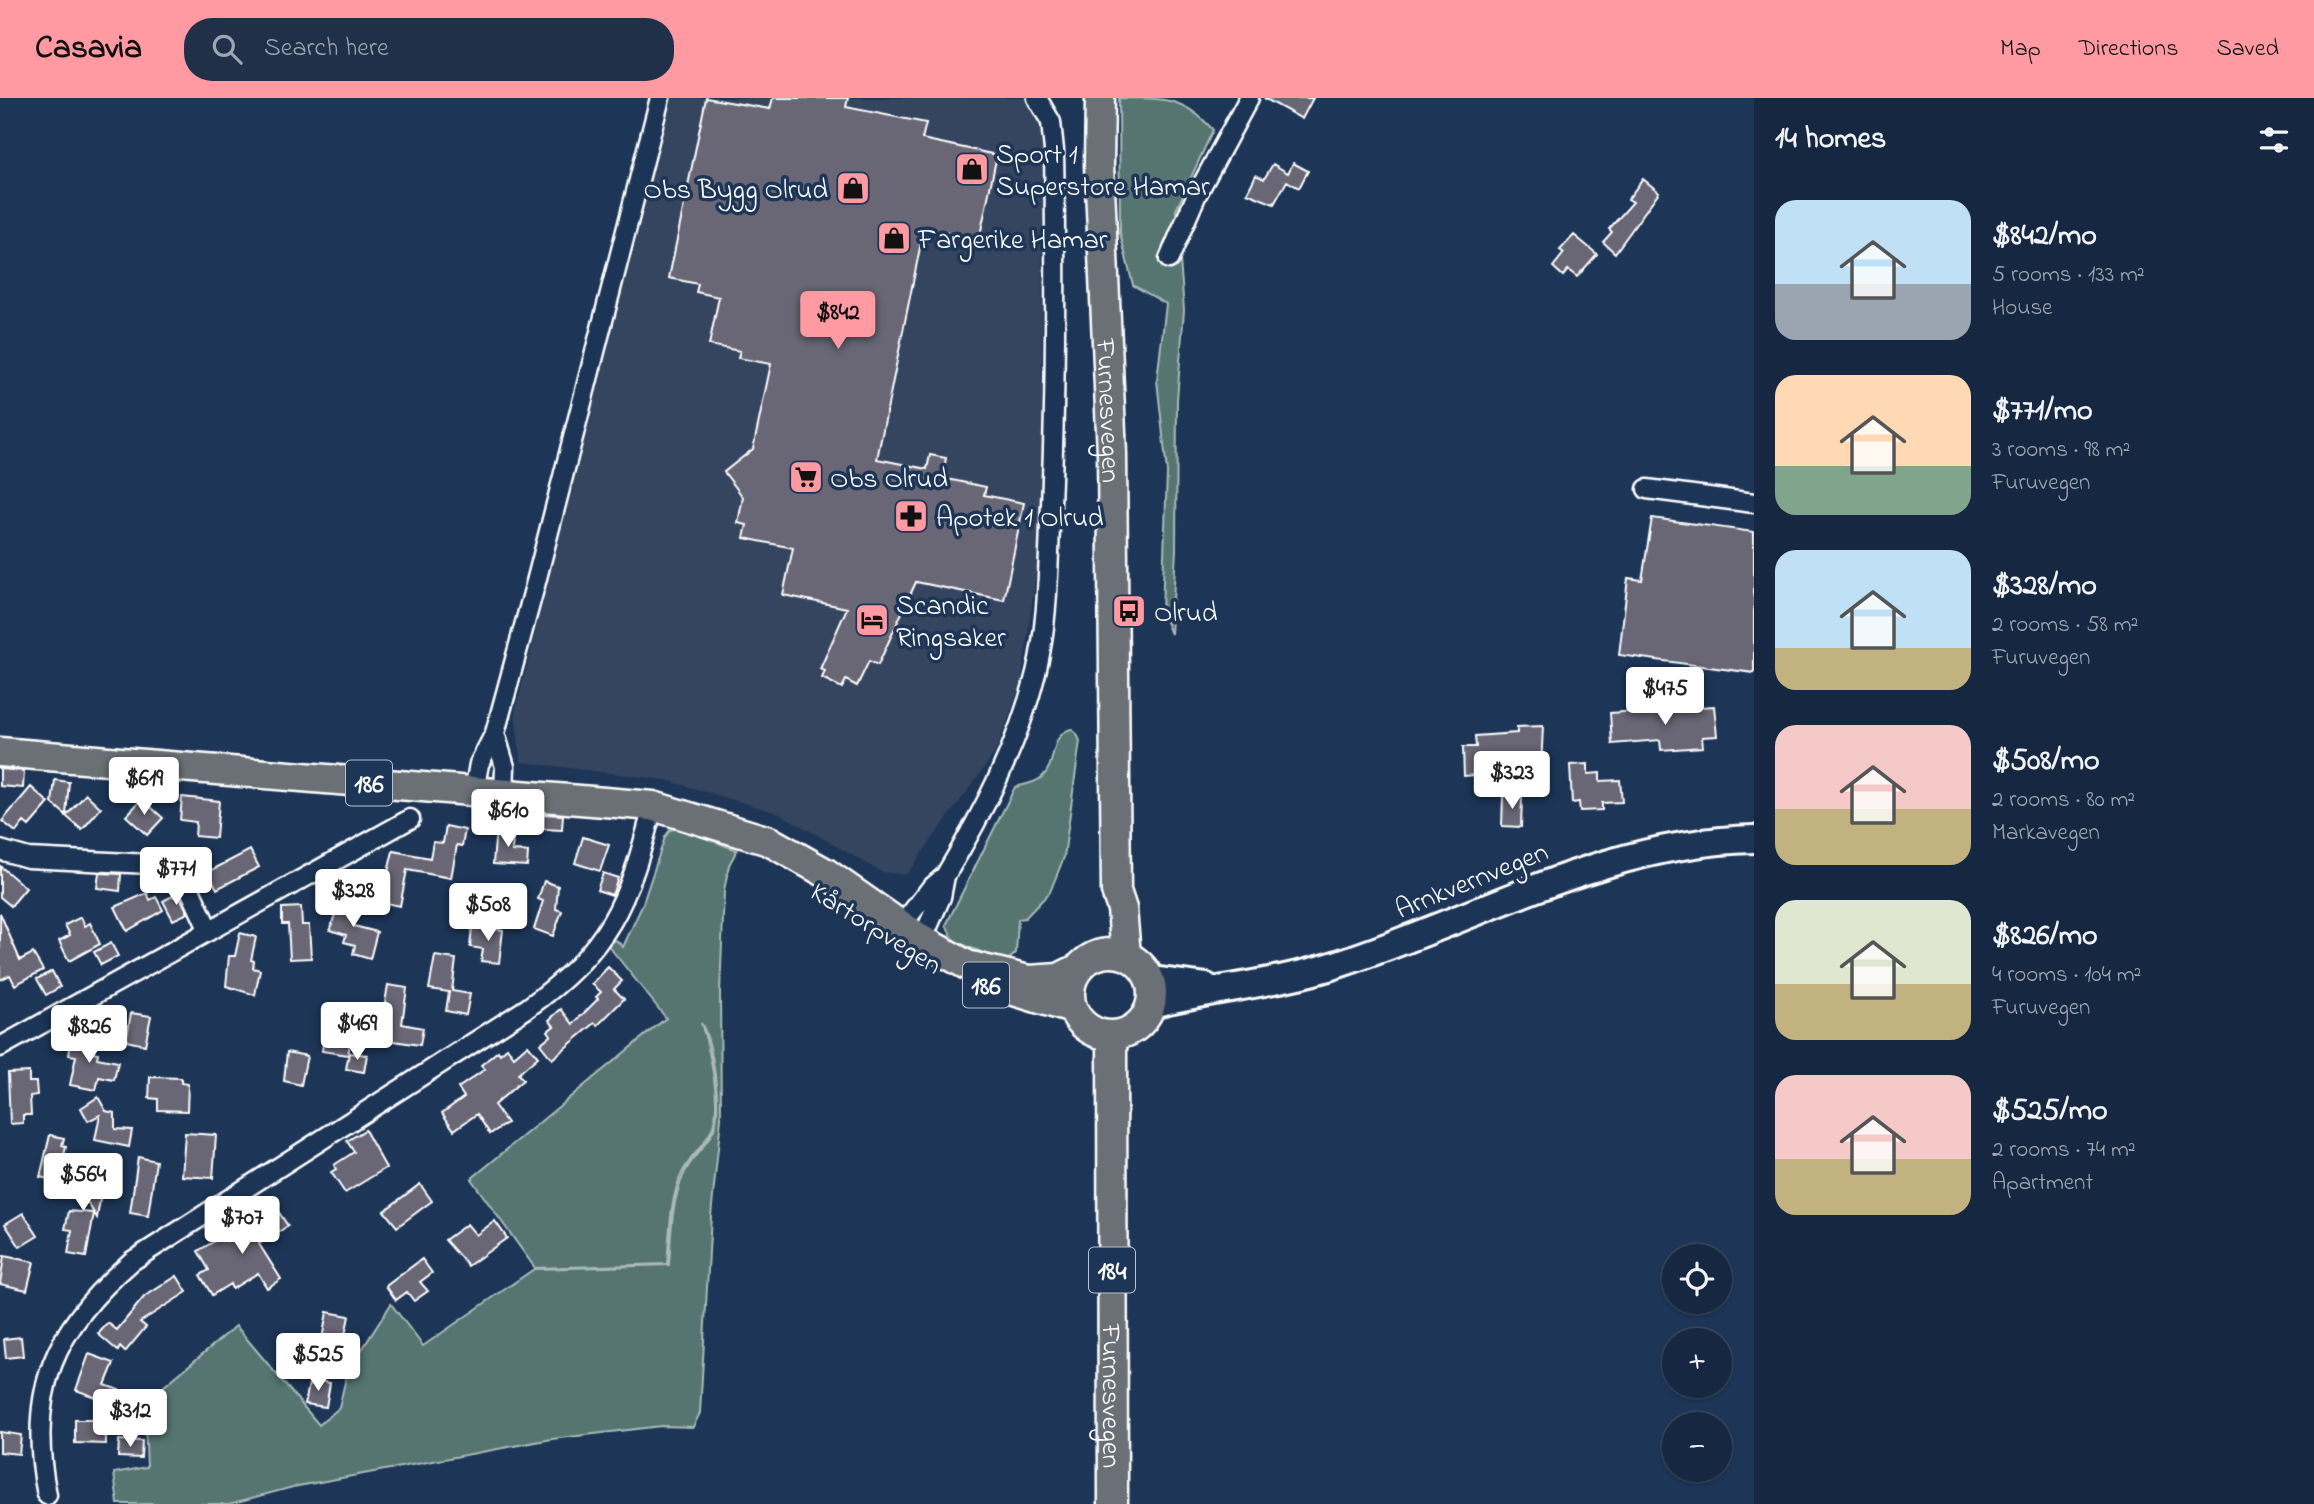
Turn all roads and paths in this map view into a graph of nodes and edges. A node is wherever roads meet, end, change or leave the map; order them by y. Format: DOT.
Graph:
graph roads {
  1 [pos="660,98"];
  2 [pos="1037,98"];
  3 [pos="1100,98"];
  4 [pos="1249,98"];
  5 [pos="1169,259"];
  6 [pos="1647,489"];
  7 [pos="1754,503"];
  8 [pos="495,733"];
  9 [pos="0,752"];
  10 [pos="474,792"];
  11 [pos="504,794"];
  12 [pos="653,806"];
  13 [pos="410,819"];
  14 [pos="735,831"];
  15 [pos="1754,839"];
  16 [pos="0,850"];
  17 [pos="945,876"];
  18 [pos="209,932"];
  19 [pos="912,933"];
  20 [pos="1114,954"];
  21 [pos="1077,969"];
  22 [pos="1151,992"];
  23 [pos="1072,1009"];
  24 [pos="1112,1036"];
  25 [pos="0,1047"];
  26 [pos="47,1494"];
  27 [pos="1114,1504"];
  1 -- 8 [label="street"];
  2 -- 17 [label="street"];
  3 -- 20 [label="main road, Furnesvegen"];
  4 -- 5 [label="street"];
  6 -- 7 [label="street"];
  8 -- 10 [label="street"];
  8 -- 11 [label="street"];
  9 -- 10 [label="main road, Kårtorpvegen / 186"];
  10 -- 11 [label="main road, Kårtorpvegen / 186"];
  11 -- 12 [label="main road, Kårtorpvegen / 186"];
  12 -- 14 [label="main road, Kårtorpvegen / 186"];
  12 -- 26 [label="street"];
  13 -- 18 [label="street"];
  14 -- 19 [label="main road, Kårtorpvegen / 186"];
  14 -- 23 [label="main road, Kårtorpvegen / 186"];
  15 -- 22 [label="main road, Arnkvernvegen"];
  16 -- 18 [label="street"];
  17 -- 19 [label="street"];
  17 -- 19 [label="street"];
  18 -- 25 [label="street"];
  19 -- 21 [label="main road, Kårtorpvegen / 186"];
  20 -- 21 [label="main road"];
  20 -- 22 [label="main road"];
  21 -- 23 [label="main road"];
  22 -- 24 [label="main road"];
  23 -- 24 [label="main road"];
  24 -- 27 [label="main road, Furnesvegen / 184"];
}
